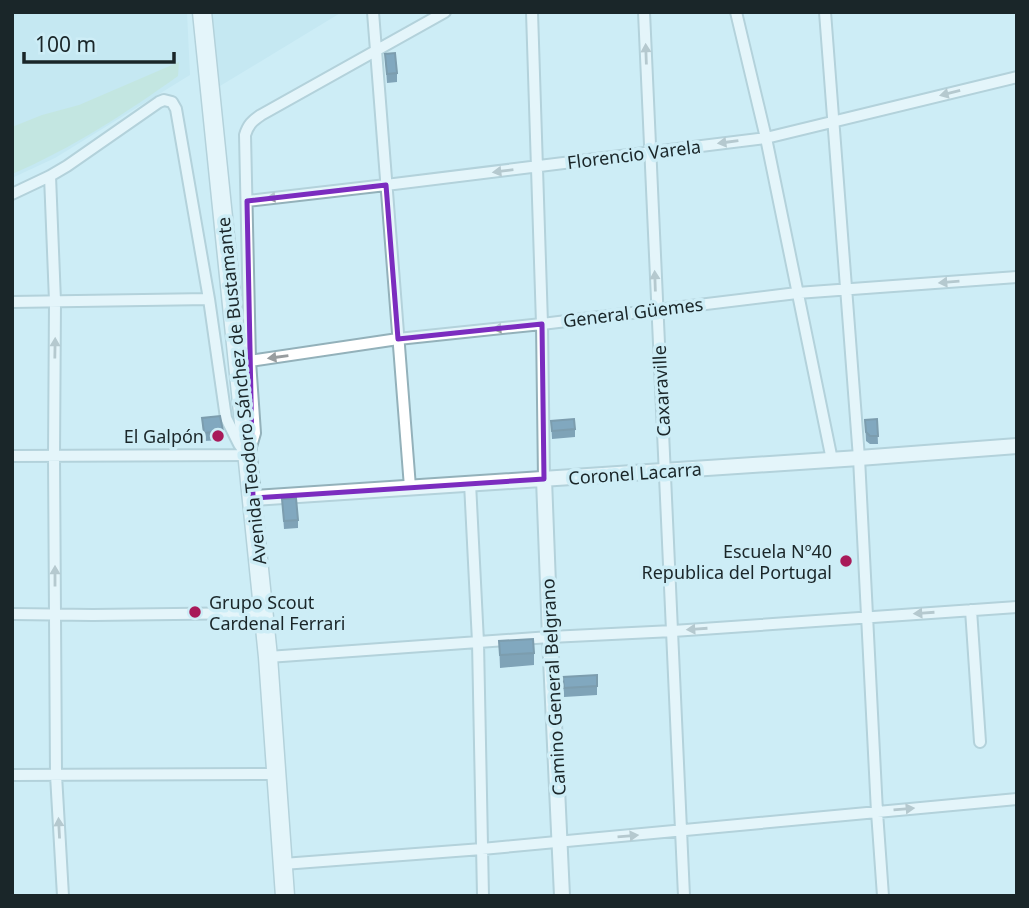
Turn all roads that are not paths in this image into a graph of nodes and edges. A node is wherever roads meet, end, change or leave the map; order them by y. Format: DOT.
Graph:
graph roads {
  1 [pos="202,12"];
  2 [pos="373,12"];
  3 [pos="445,12"];
  4 [pos="532,12"];
  5 [pos="644,12"];
  6 [pos="736,12"];
  7 [pos="825,12"];
  8 [pos="376,51"];
  9 [pos="1017,77"];
  10 [pos="835,121"];
  11 [pos="766,138"];
  12 [pos="650,153"];
  13 [pos="538,166"];
  14 [pos="50,176"];
  15 [pos="386,185"];
  16 [pos="12,194"];
  17 [pos="247,201"];
  18 [pos="1017,276"];
  19 [pos="846,290"];
  20 [pos="797,293"];
  21 [pos="209,299"];
  22 [pos="55,301"];
  23 [pos="12,302"];
  24 [pos="656,309"];
  25 [pos="542,324"];
  26 [pos="398,339"];
  27 [pos="250,361"];
  28 [pos="1017,446"];
  29 [pos="247,455"];
  30 [pos="12,456"];
  31 [pos="54,456"];
  32 [pos="859,458"];
  33 [pos="832,460"];
  34 [pos="665,471"];
  35 [pos="544,479"];
  36 [pos="470,483"];
  37 [pos="410,487"];
  38 [pos="253,498"];
  39 [pos="1017,607"];
  40 [pos="971,610"];
  41 [pos="264,613"];
  42 [pos="12,614"];
  43 [pos="55,614"];
  44 [pos="867,617"];
  45 [pos="673,631"];
  46 [pos="550,637"];
  47 [pos="478,642"];
  48 [pos="268,657"];
  49 [pos="981,742"];
  50 [pos="276,774"];
  51 [pos="12,775"];
  52 [pos="56,775"];
  53 [pos="1017,799"];
  54 [pos="877,812"];
  55 [pos="680,831"];
  56 [pos="560,842"];
  57 [pos="482,849"];
  58 [pos="283,864"];
  59 [pos="63,896"];
  60 [pos="285,896"];
  61 [pos="483,896"];
  62 [pos="562,896"];
  63 [pos="684,896"];
  64 [pos="883,896"];
  1 -- 29 [label="main road, Avenida Teodoro Sánchez de Bustamante"];
  2 -- 8 [label="street"];
  3 -- 8 [label="street"];
  4 -- 13 [label="street"];
  12 -- 5 [label="street, Caxaraville, one-way"];
  6 -- 11 [label="street"];
  7 -- 10 [label="street"];
  8 -- 15 [label="street"];
  8 -- 17 [label="street"];
  9 -- 10 [label="street, Florencio Varela, one-way"];
  10 -- 11 [label="street, Florencio Varela"];
  10 -- 19 [label="street"];
  11 -- 12 [label="street, Florencio Varela, one-way"];
  11 -- 20 [label="street"];
  12 -- 13 [label="street, Florencio Varela"];
  24 -- 12 [label="street, Caxaraville, one-way"];
  13 -- 15 [label="street, Florencio Varela, one-way"];
  13 -- 25 [label="street"];
  14 -- 16 [label="street"];
  14 -- 21 [label="street"];
  14 -- 22 [label="street"];
  15 -- 17 [label="street, Florencio Varela, one-way"];
  15 -- 26 [label="street"];
  17 -- 27 [label="street"];
  18 -- 19 [label="street, General Güemes, one-way"];
  19 -- 20 [label="street, General Güemes"];
  19 -- 32 [label="street"];
  20 -- 24 [label="street, General Güemes"];
  20 -- 33 [label="street"];
  21 -- 22 [label="street"];
  21 -- 29 [label="street"];
  22 -- 23 [label="street"];
  31 -- 22 [label="street, one-way"];
  24 -- 25 [label="street, General Güemes"];
  24 -- 34 [label="street, Caxaraville"];
  25 -- 26 [label="street, General Güemes, one-way"];
  25 -- 35 [label="street"];
  26 -- 27 [label="street, General Güemes, one-way"];
  26 -- 37 [label="street"];
  27 -- 29 [label="street"];
  28 -- 32 [label="street, Coronel Lacarra"];
  29 -- 31 [label="street"];
  29 -- 38 [label="main road, Avenida Teodoro Sánchez de Bustamante"];
  30 -- 31 [label="street"];
  43 -- 31 [label="street, one-way"];
  32 -- 33 [label="street, Coronel Lacarra"];
  32 -- 44 [label="street"];
  33 -- 34 [label="street, Coronel Lacarra"];
  34 -- 35 [label="street, Coronel Lacarra"];
  34 -- 45 [label="street, Caxaraville"];
  35 -- 36 [label="street, Coronel Lacarra"];
  35 -- 46 [label="street, Camino General Belgrano"];
  36 -- 37 [label="street, Coronel Lacarra"];
  36 -- 47 [label="street"];
  37 -- 38 [label="street, Coronel Lacarra"];
  38 -- 41 [label="main road, Avenida Teodoro Sánchez de Bustamante"];
  39 -- 40 [label="street"];
  40 -- 44 [label="street, one-way"];
  40 -- 49 [label="street"];
  41 -- 43 [label="street"];
  41 -- 48 [label="main road, Avenida Teodoro Sánchez de Bustamante"];
  42 -- 43 [label="street"];
  43 -- 52 [label="street"];
  44 -- 45 [label="street, one-way"];
  44 -- 54 [label="street"];
  45 -- 46 [label="street"];
  45 -- 55 [label="street, Caxaraville"];
  46 -- 47 [label="street"];
  46 -- 56 [label="street, Camino General Belgrano"];
  47 -- 48 [label="street"];
  47 -- 57 [label="street"];
  48 -- 50 [label="main road, Avenida Teodoro Sánchez de Bustamante"];
  50 -- 52 [label="street"];
  50 -- 58 [label="main road, Avenida Teodoro Sánchez de Bustamante"];
  51 -- 52 [label="street"];
  59 -- 52 [label="street, one-way"];
  54 -- 53 [label="street, one-way"];
  54 -- 55 [label="street"];
  54 -- 64 [label="street"];
  56 -- 55 [label="street, one-way"];
  55 -- 63 [label="street, Caxaraville"];
  56 -- 57 [label="street"];
  56 -- 62 [label="street, Camino General Belgrano"];
  57 -- 58 [label="street"];
  57 -- 61 [label="street"];
  58 -- 60 [label="main road, Avenida Teodoro Sánchez de Bustamante"];
}
